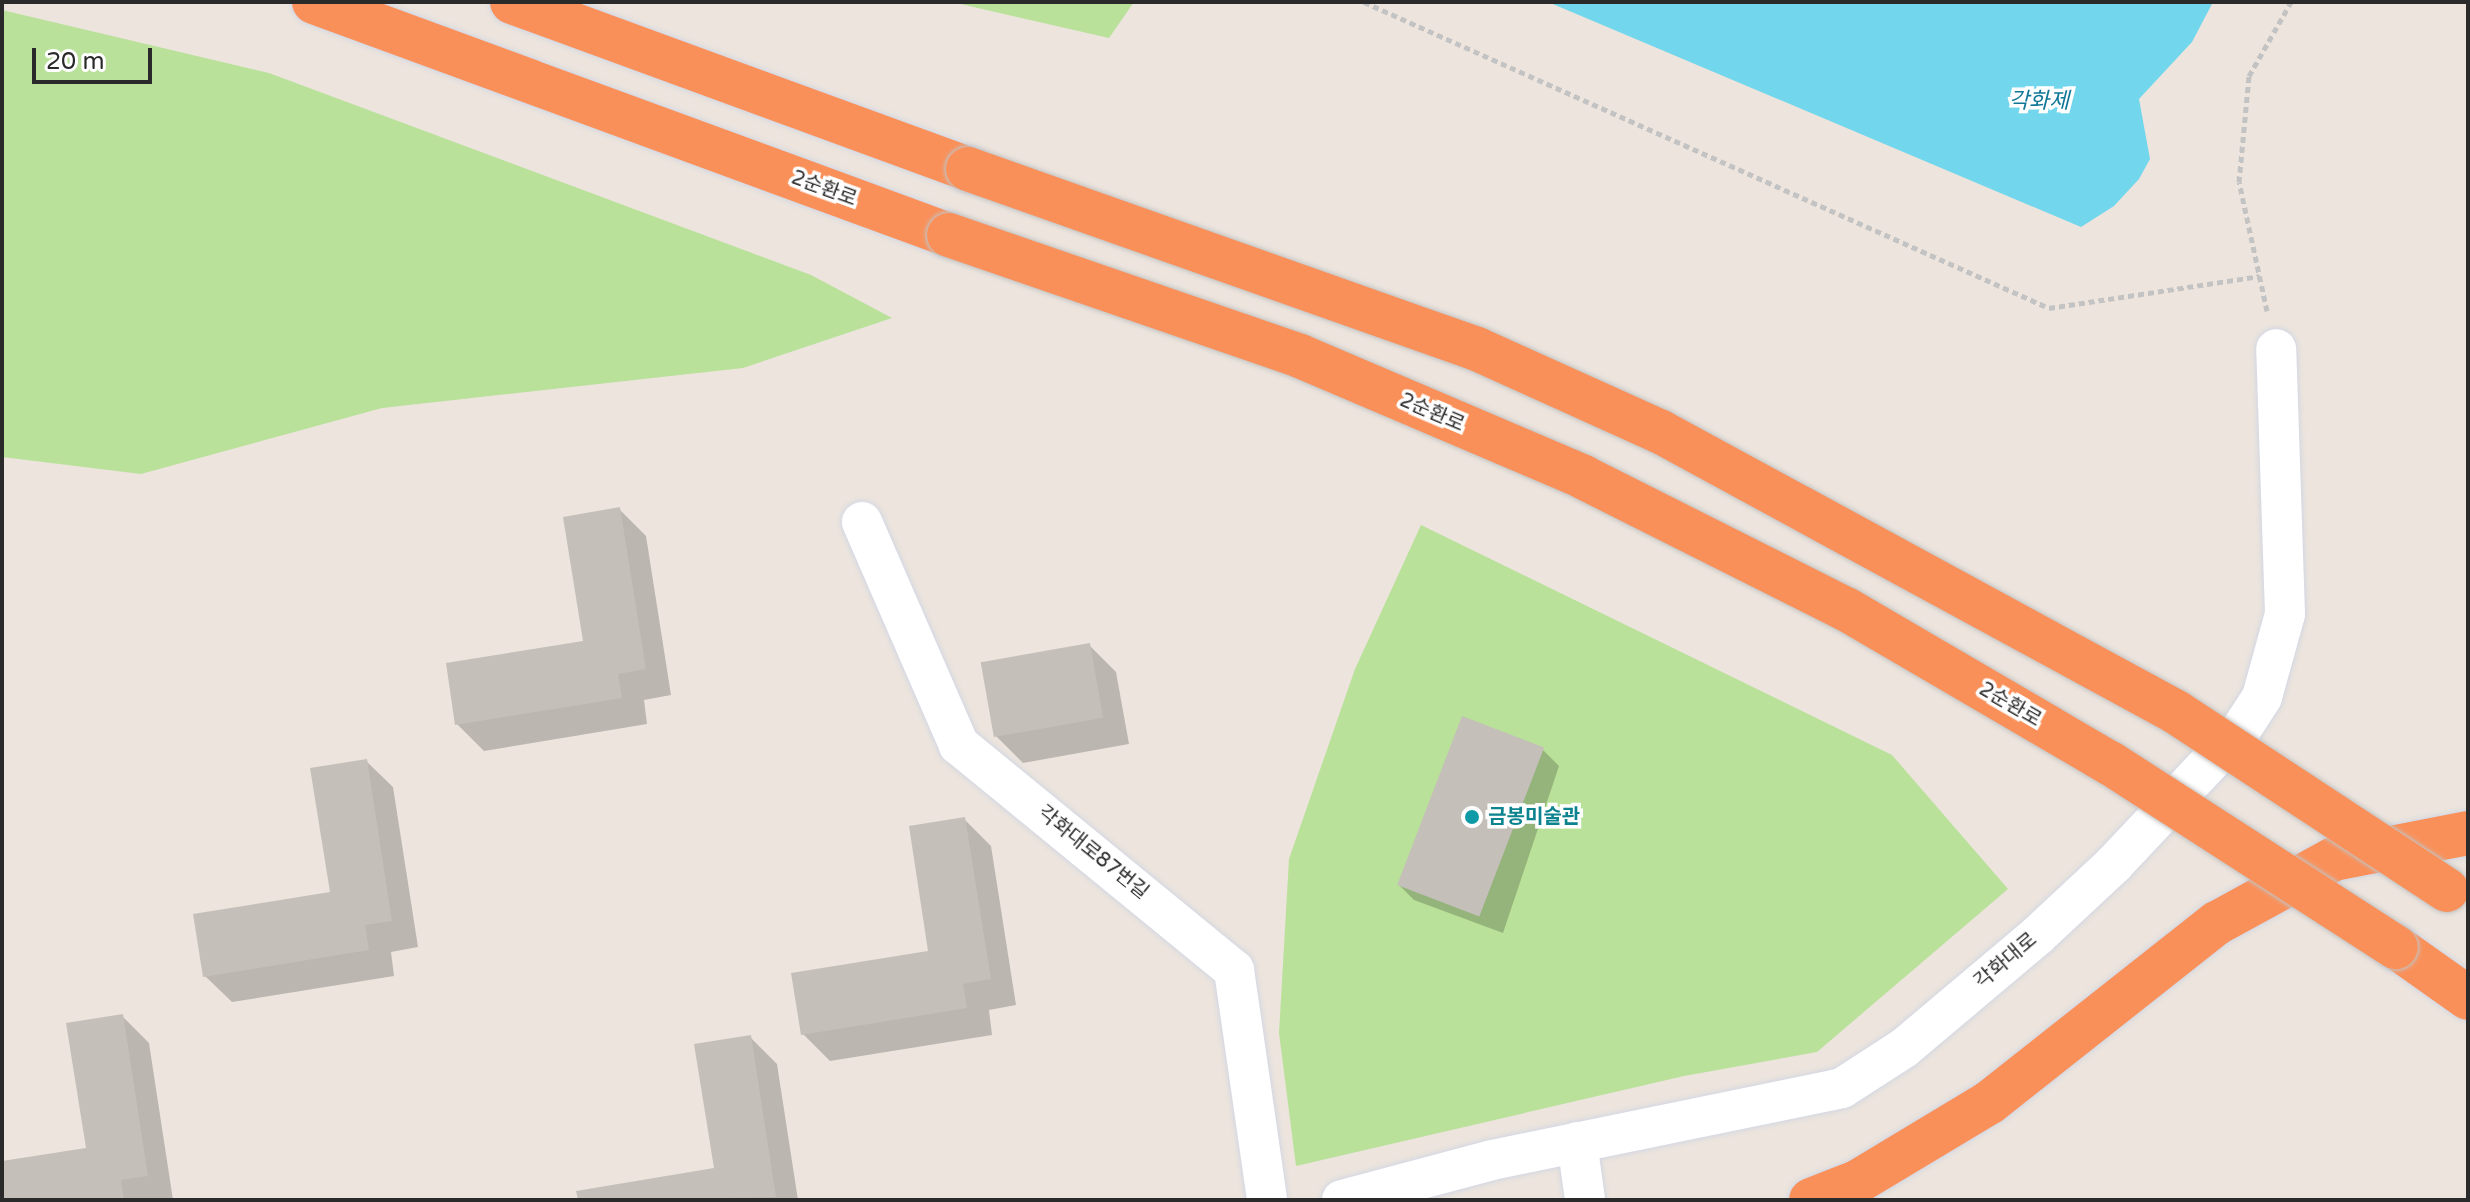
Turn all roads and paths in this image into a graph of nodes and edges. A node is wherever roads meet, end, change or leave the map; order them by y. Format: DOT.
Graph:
graph roads {
  1 [pos="314,2"];
  2 [pos="512,2"];
  3 [pos="1364,2"];
  4 [pos="2291,2"];
  5 [pos="2260,276"];
  6 [pos="2276,349"];
  7 [pos="862,522"];
  8 [pos="2468,833"];
  9 [pos="2458,897"];
  10 [pos="2468,998"];
  11 [pos="1577,1142"];
  12 [pos="1267,1200"];
  13 [pos="1342,1200"];
  14 [pos="1585,1200"];
  15 [pos="1811,1200"];
  1 -- 10 [label="highway, 2순환로, bridge"];
  2 -- 9 [label="highway, bridge"];
  3 -- 5 [label="path"];
  4 -- 5 [label="path"];
  5 -- 6 [label="path"];
  6 -- 11 [label="street, 각화대로"];
  7 -- 12 [label="street, 각화대로87번길"];
  8 -- 15 [label="highway"];
  11 -- 13 [label="street, 각화대로"];
  11 -- 14 [label="street"];
}
